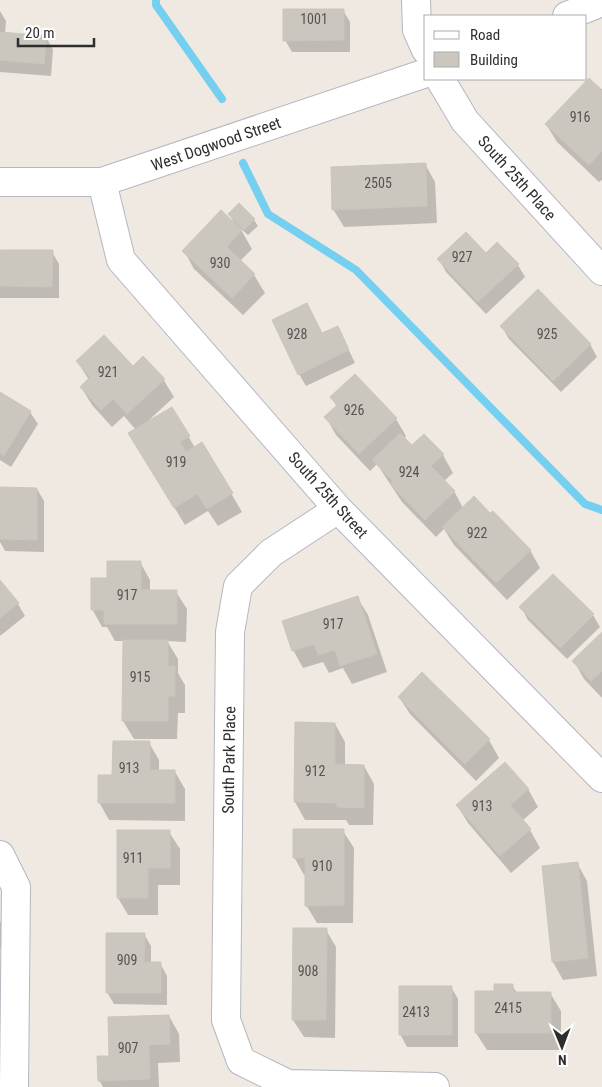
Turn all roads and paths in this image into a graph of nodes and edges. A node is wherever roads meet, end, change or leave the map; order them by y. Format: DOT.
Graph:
graph roads {
  1 [pos="416,0"];
  2 [pos="602,2"];
  3 [pos="570,15"];
  4 [pos="424,46"];
  5 [pos="424,73"];
  6 [pos="441,80"];
  7 [pos="0,182"];
  8 [pos="102,182"];
  9 [pos="602,272"];
  10 [pos="338,509"];
  11 [pos="602,778"];
  12 [pos="0,855"];
  13 [pos="14,1087"];
  14 [pos="434,1087"];
  1 -- 4 [label="street"];
  2 -- 3 [label="street"];
  5 -- 8 [label="street, West Dogwood Street"];
  6 -- 9 [label="street, South 25th Place"];
  7 -- 8 [label="street, West Dogwood Street"];
  8 -- 10 [label="street, South 25th Street"];
  10 -- 11 [label="street, South 25th Street"];
  10 -- 14 [label="street, South Park Place"];
  12 -- 13 [label="street"];
}
